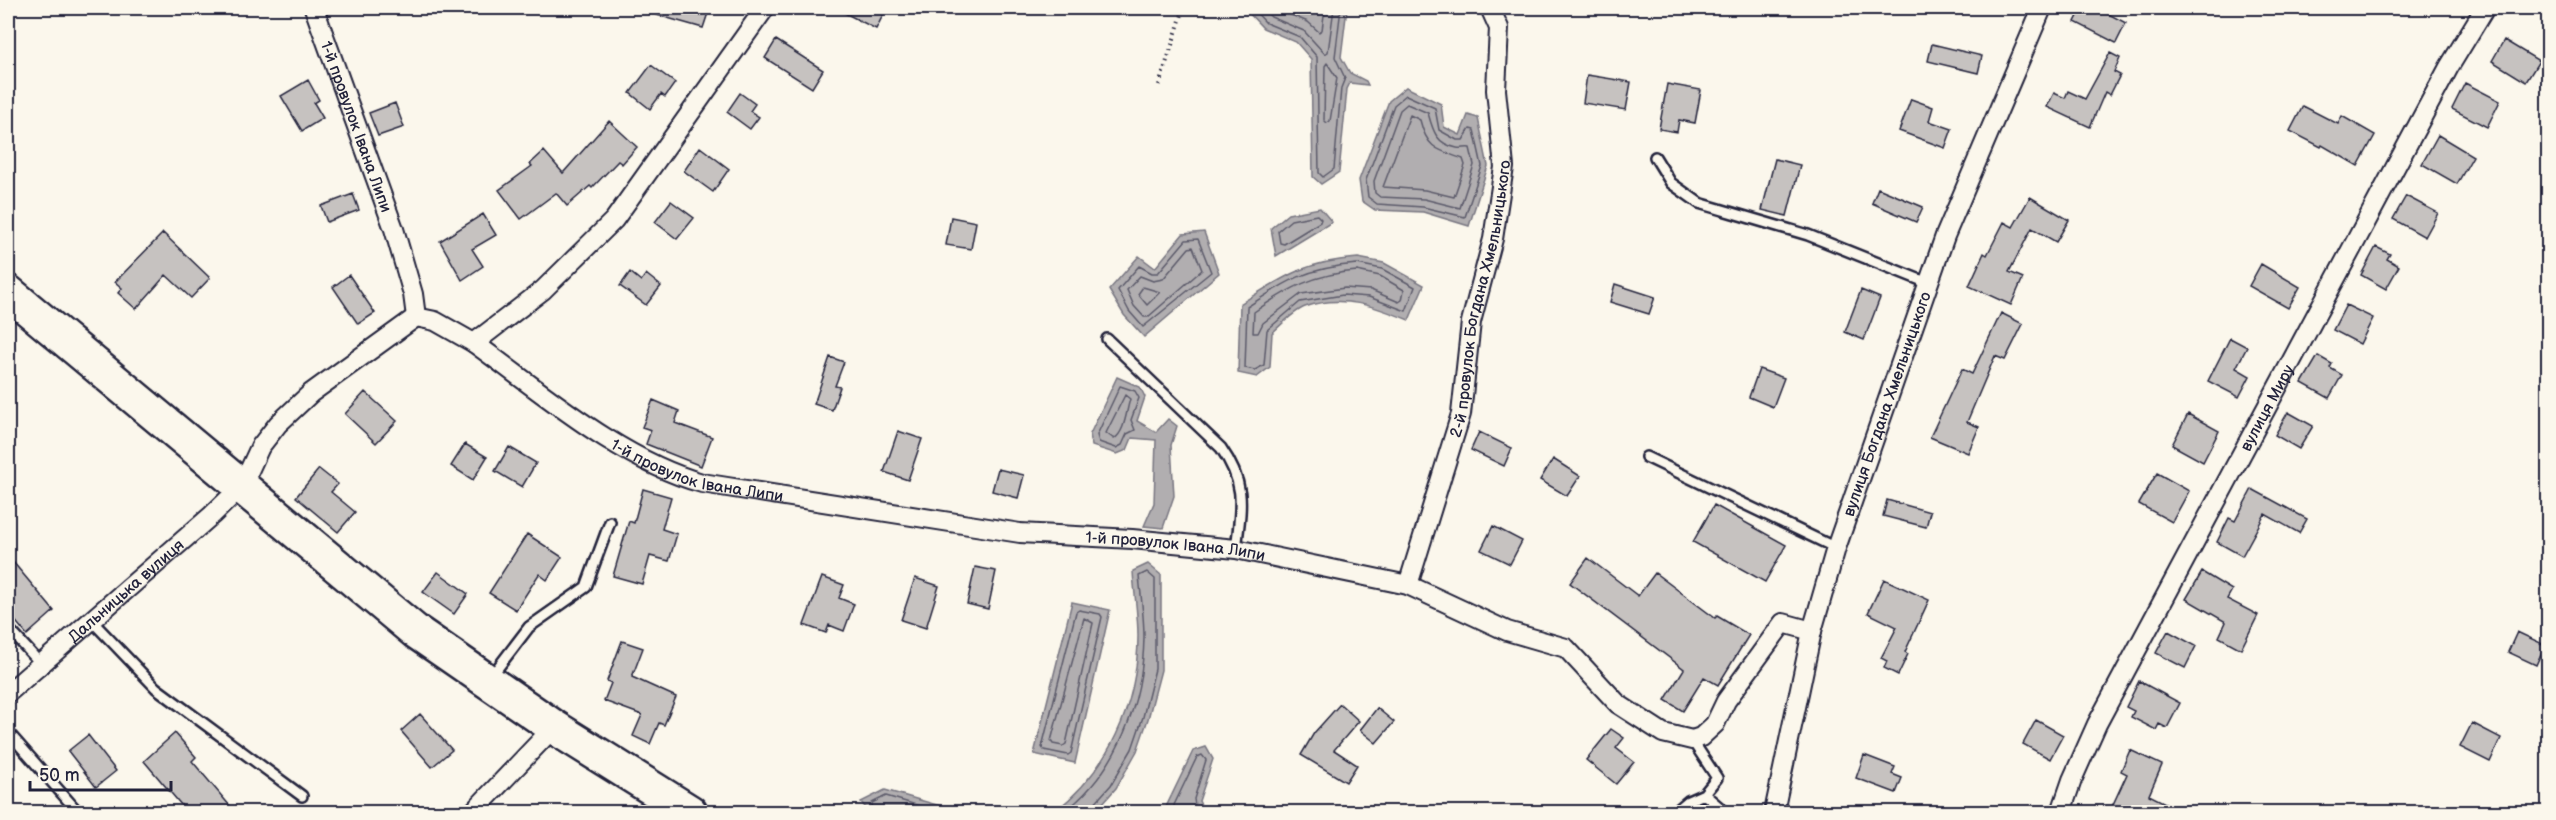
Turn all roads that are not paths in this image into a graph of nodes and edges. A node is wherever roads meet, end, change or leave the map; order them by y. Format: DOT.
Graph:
graph roads {
  1 [pos="314,8"];
  2 [pos="765,8"];
  3 [pos="1490,8"];
  4 [pos="2042,8"];
  5 [pos="2485,8"];
  6 [pos="1655,157"];
  7 [pos="1928,283"];
  8 [pos="8,292"];
  9 [pos="416,317"];
  10 [pos="1107,339"];
  11 [pos="474,343"];
  12 [pos="1646,457"];
  13 [pos="242,486"];
  14 [pos="610,522"];
  15 [pos="1836,548"];
  16 [pos="1236,549"];
  17 [pos="1408,585"];
  18 [pos="92,621"];
  19 [pos="8,628"];
  20 [pos="1812,631"];
  21 [pos="41,664"];
  22 [pos="486,682"];
  23 [pos="8,693"];
  24 [pos="554,727"];
  25 [pos="8,732"];
  26 [pos="1692,740"];
  27 [pos="1704,795"];
  28 [pos="303,796"];
  29 [pos="78,813"];
  30 [pos="473,813"];
  31 [pos="690,813"];
  32 [pos="1675,813"];
  33 [pos="1725,813"];
  34 [pos="1774,813"];
  35 [pos="2061,813"];
  1 -- 9 [label="street, 1-й провулок Івана Липи"];
  2 -- 11 [label="street"];
  3 -- 17 [label="street, 2-й провулок Богдана Хмельницького"];
  4 -- 7 [label="street, вулиця Богдана Хмельницького"];
  5 -- 35 [label="street, вулиця Миру"];
  6 -- 7 [label="lane"];
  7 -- 15 [label="street, вулиця Богдана Хмельницького"];
  8 -- 13 [label="highway"];
  9 -- 11 [label="street, 1-й провулок Івана Липи"];
  9 -- 13 [label="street"];
  10 -- 16 [label="lane"];
  11 -- 16 [label="street, 1-й провулок Івана Липи"];
  12 -- 15 [label="lane"];
  13 -- 18 [label="street, Дальницька вулиця"];
  13 -- 22 [label="highway"];
  14 -- 22 [label="lane"];
  15 -- 20 [label="street, вулиця Богдана Хмельницького"];
  16 -- 17 [label="street, 1-й провулок Івана Липи"];
  17 -- 26 [label="street, 1-й провулок Івана Липи"];
  18 -- 21 [label="street, Дальницька вулиця"];
  18 -- 28 [label="lane"];
  19 -- 21 [label="lane"];
  20 -- 26 [label="street"];
  20 -- 34 [label="street, вулиця Богдана Хмельницького"];
  21 -- 23 [label="street, Дальницька вулиця"];
  22 -- 24 [label="highway"];
  24 -- 30 [label="street"];
  24 -- 31 [label="highway"];
  25 -- 29 [label="lane"];
  26 -- 27 [label="lane"];
  27 -- 32 [label="lane"];
  27 -- 33 [label="lane"];
}
